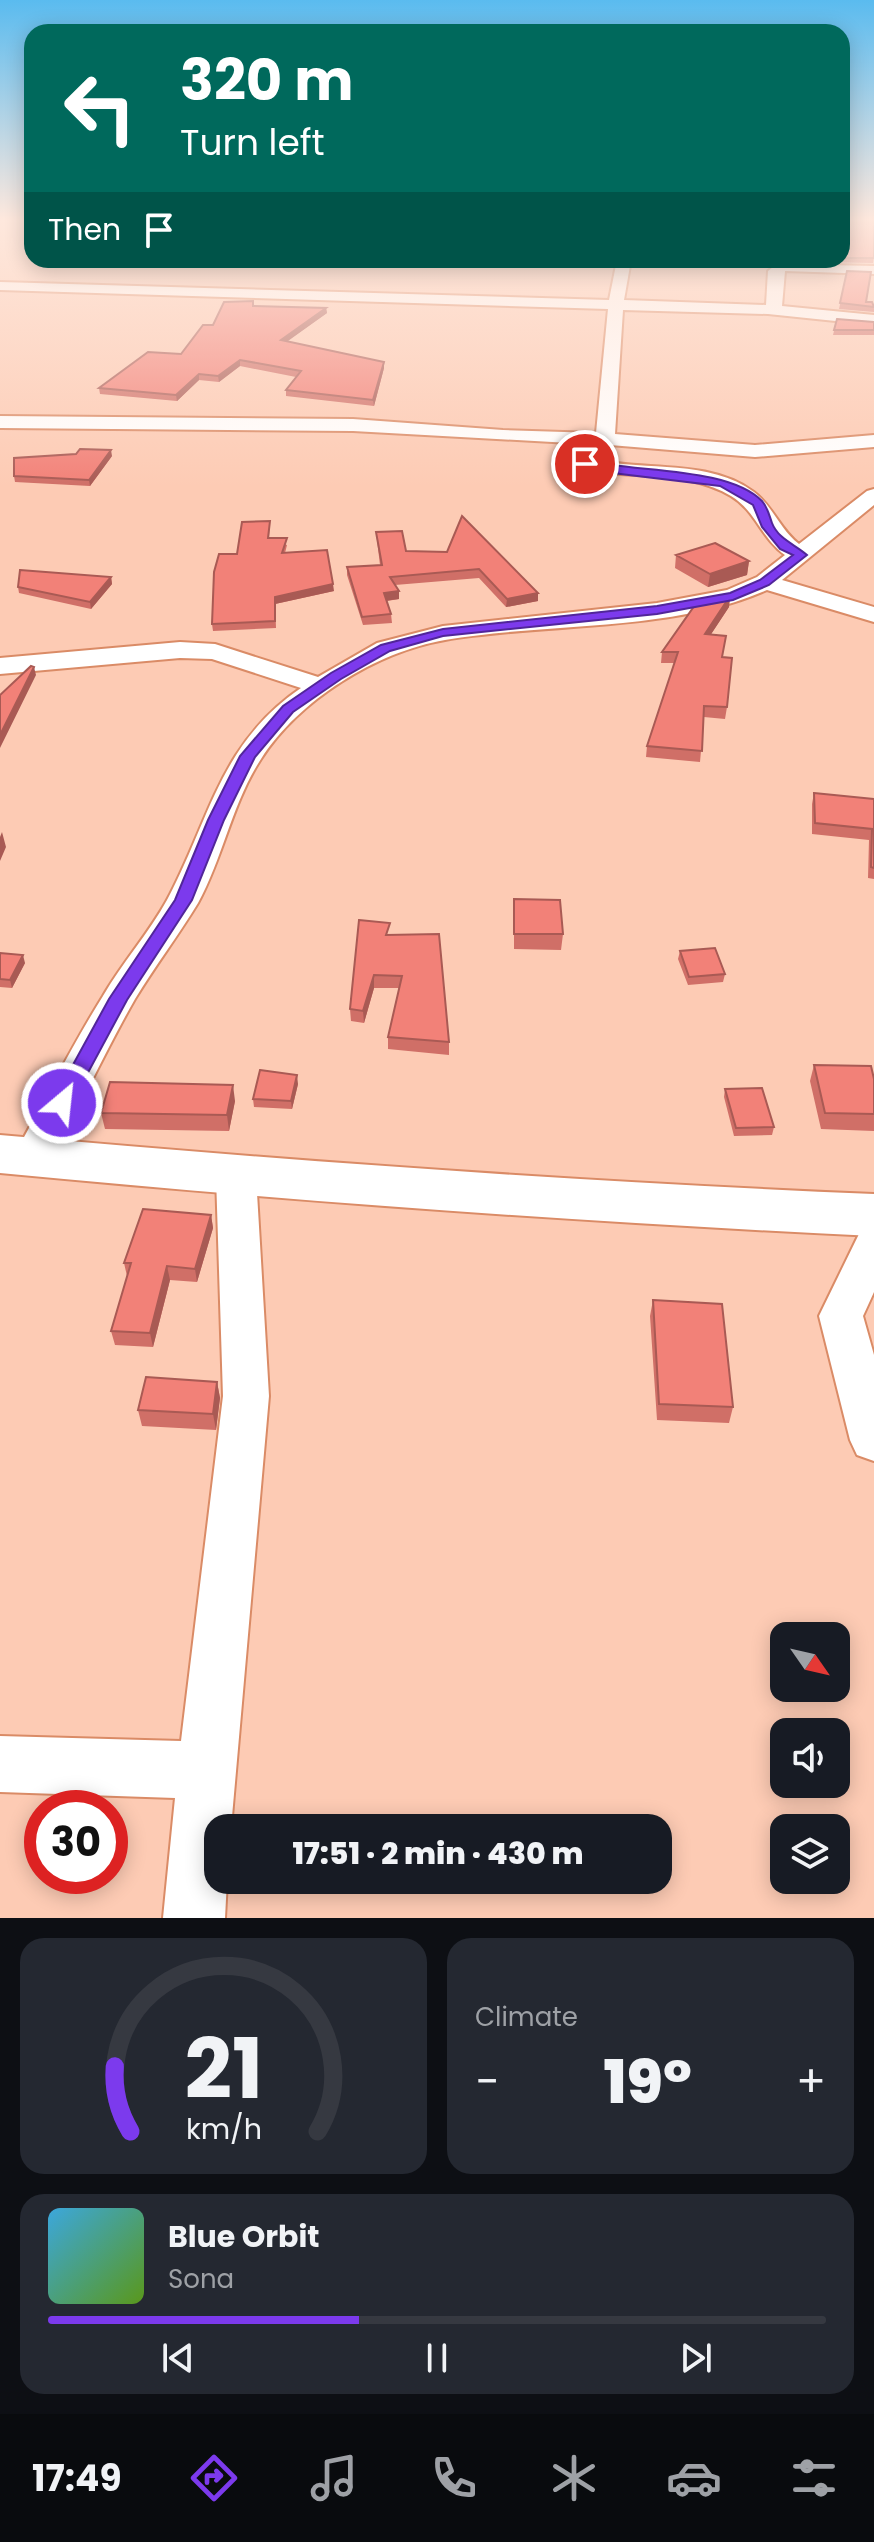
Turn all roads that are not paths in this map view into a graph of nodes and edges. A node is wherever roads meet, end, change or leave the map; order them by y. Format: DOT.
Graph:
graph roads {
  1 [pos="616,309"];
  2 [pos="695,309"];
  3 [pos="774,309"];
  4 [pos="774,312"];
  5 [pos="874,320"];
  6 [pos="0,422"];
  7 [pos="605,439"];
  8 [pos="874,441"];
  9 [pos="874,495"];
  10 [pos="801,555"];
  11 [pos="765,582"];
  12 [pos="874,615"];
  13 [pos="0,666"];
  14 [pos="321,686"];
  15 [pos="17,1154"];
  16 [pos="236,1176"];
  17 [pos="874,1215"];
  18 [pos="874,1246"];
  19 [pos="874,1440"];
  20 [pos="0,1764"];
  21 [pos="206,1770"];
  22 [pos="194,1918"];
  1 -- 7 [label="street"];
  2 -- 4 [label="street"];
  3 -- 4 [label="street"];
  4 -- 5 [label="street"];
  6 -- 7 [label="street"];
  7 -- 8 [label="street"];
  7 -- 10 [label="street"];
  9 -- 10 [label="street"];
  10 -- 11 [label="street"];
  11 -- 12 [label="street"];
  11 -- 14 [label="street"];
  13 -- 14 [label="street"];
  14 -- 15 [label="street"];
  15 -- 16 [label="street"];
  16 -- 17 [label="street"];
  16 -- 21 [label="street"];
  18 -- 19 [label="street"];
  20 -- 21 [label="street"];
  21 -- 22 [label="street"];
}
